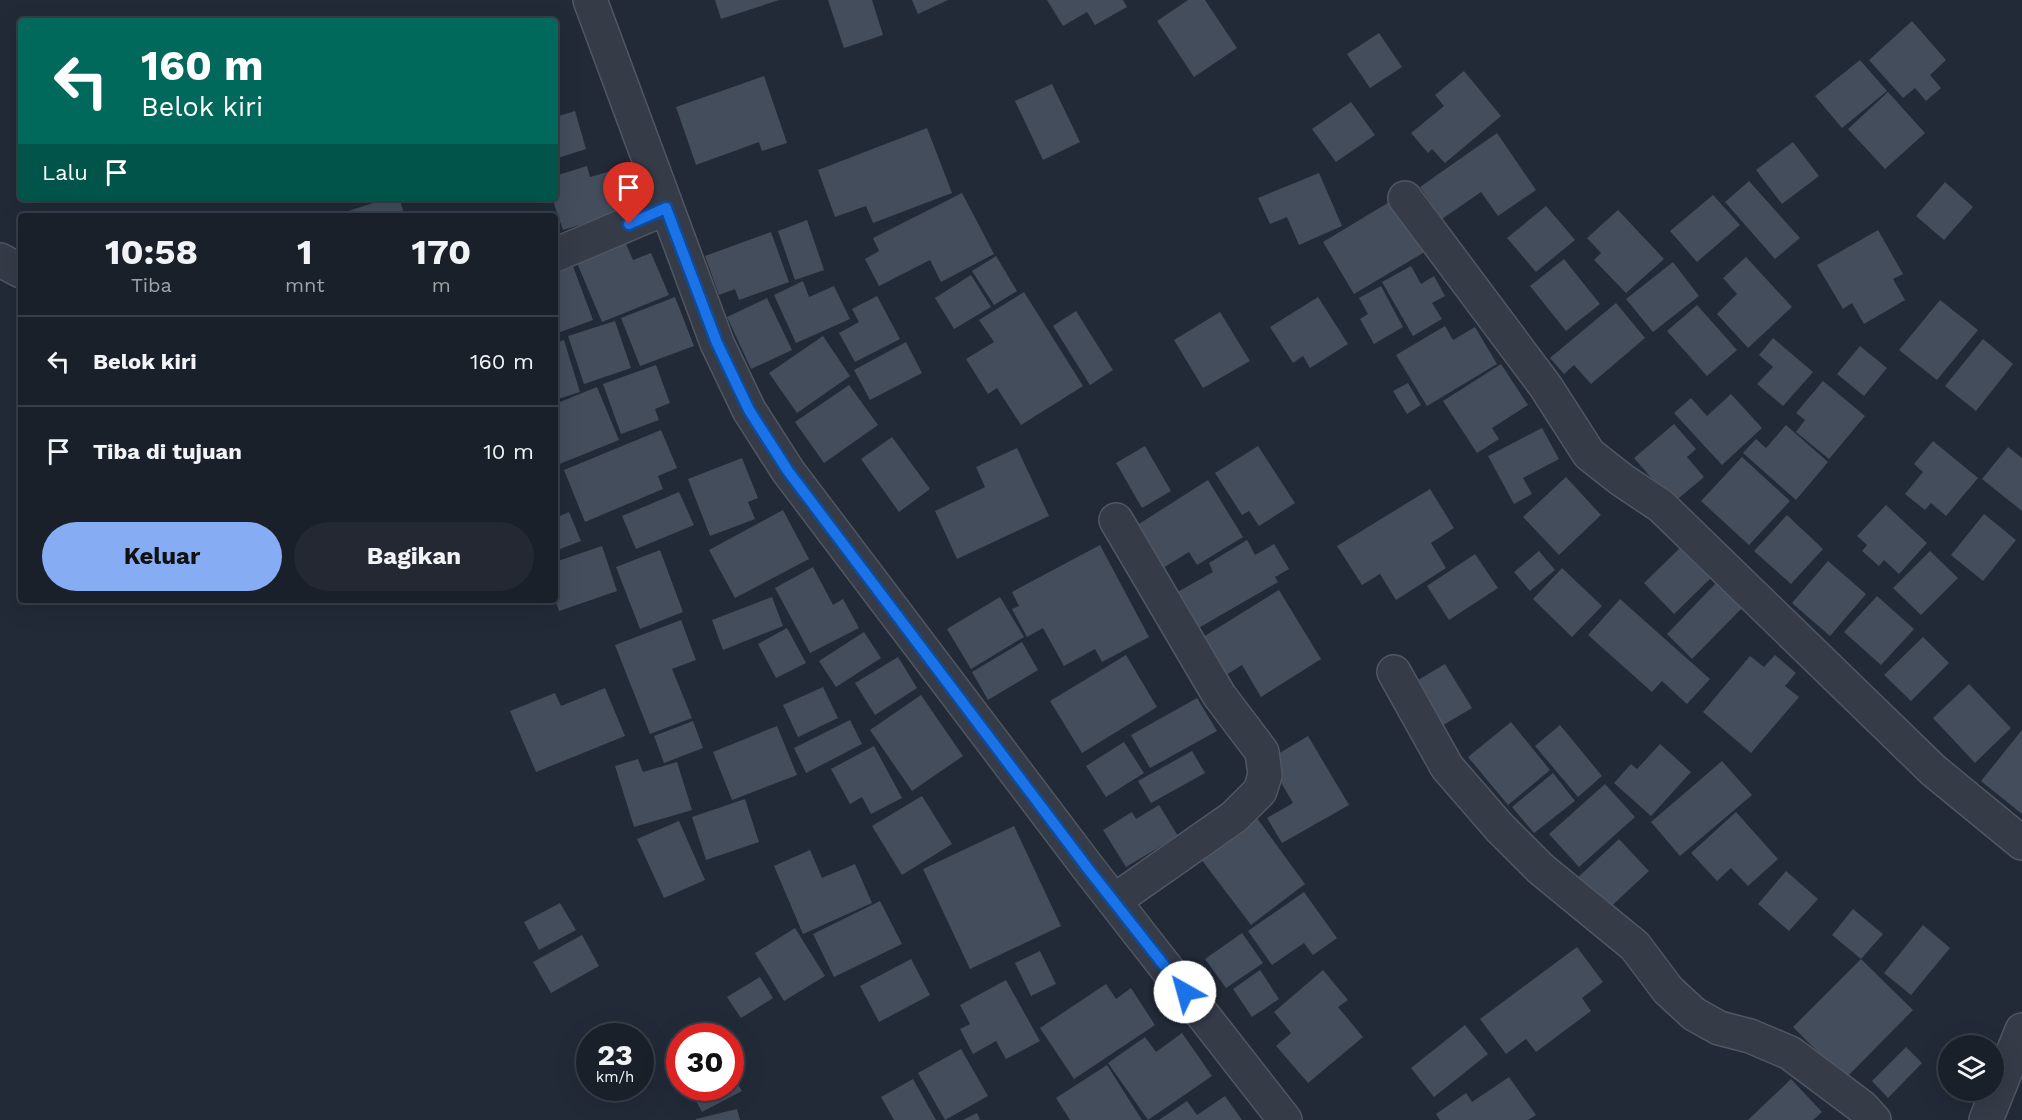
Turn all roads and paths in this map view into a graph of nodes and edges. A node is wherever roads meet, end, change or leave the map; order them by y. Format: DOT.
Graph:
graph roads {
  1 [pos="590,0"];
  2 [pos="1405,198"];
  3 [pos="666,208"];
  4 [pos="558,254"];
  5 [pos="0,260"];
  6 [pos="18,269"];
  7 [pos="1116,520"];
  8 [pos="1394,672"];
  9 [pos="2022,843"];
  10 [pos="1114,901"];
  11 [pos="2022,1030"];
  12 [pos="1285,1120"];
  13 [pos="1874,1120"];
  14 [pos="1986,1120"];
  1 -- 3 [label="street"];
  2 -- 9 [label="street"];
  3 -- 4 [label="street"];
  3 -- 10 [label="street"];
  5 -- 6 [label="street"];
  7 -- 10 [label="street"];
  8 -- 13 [label="street"];
  10 -- 12 [label="street"];
  11 -- 14 [label="street"];
}
